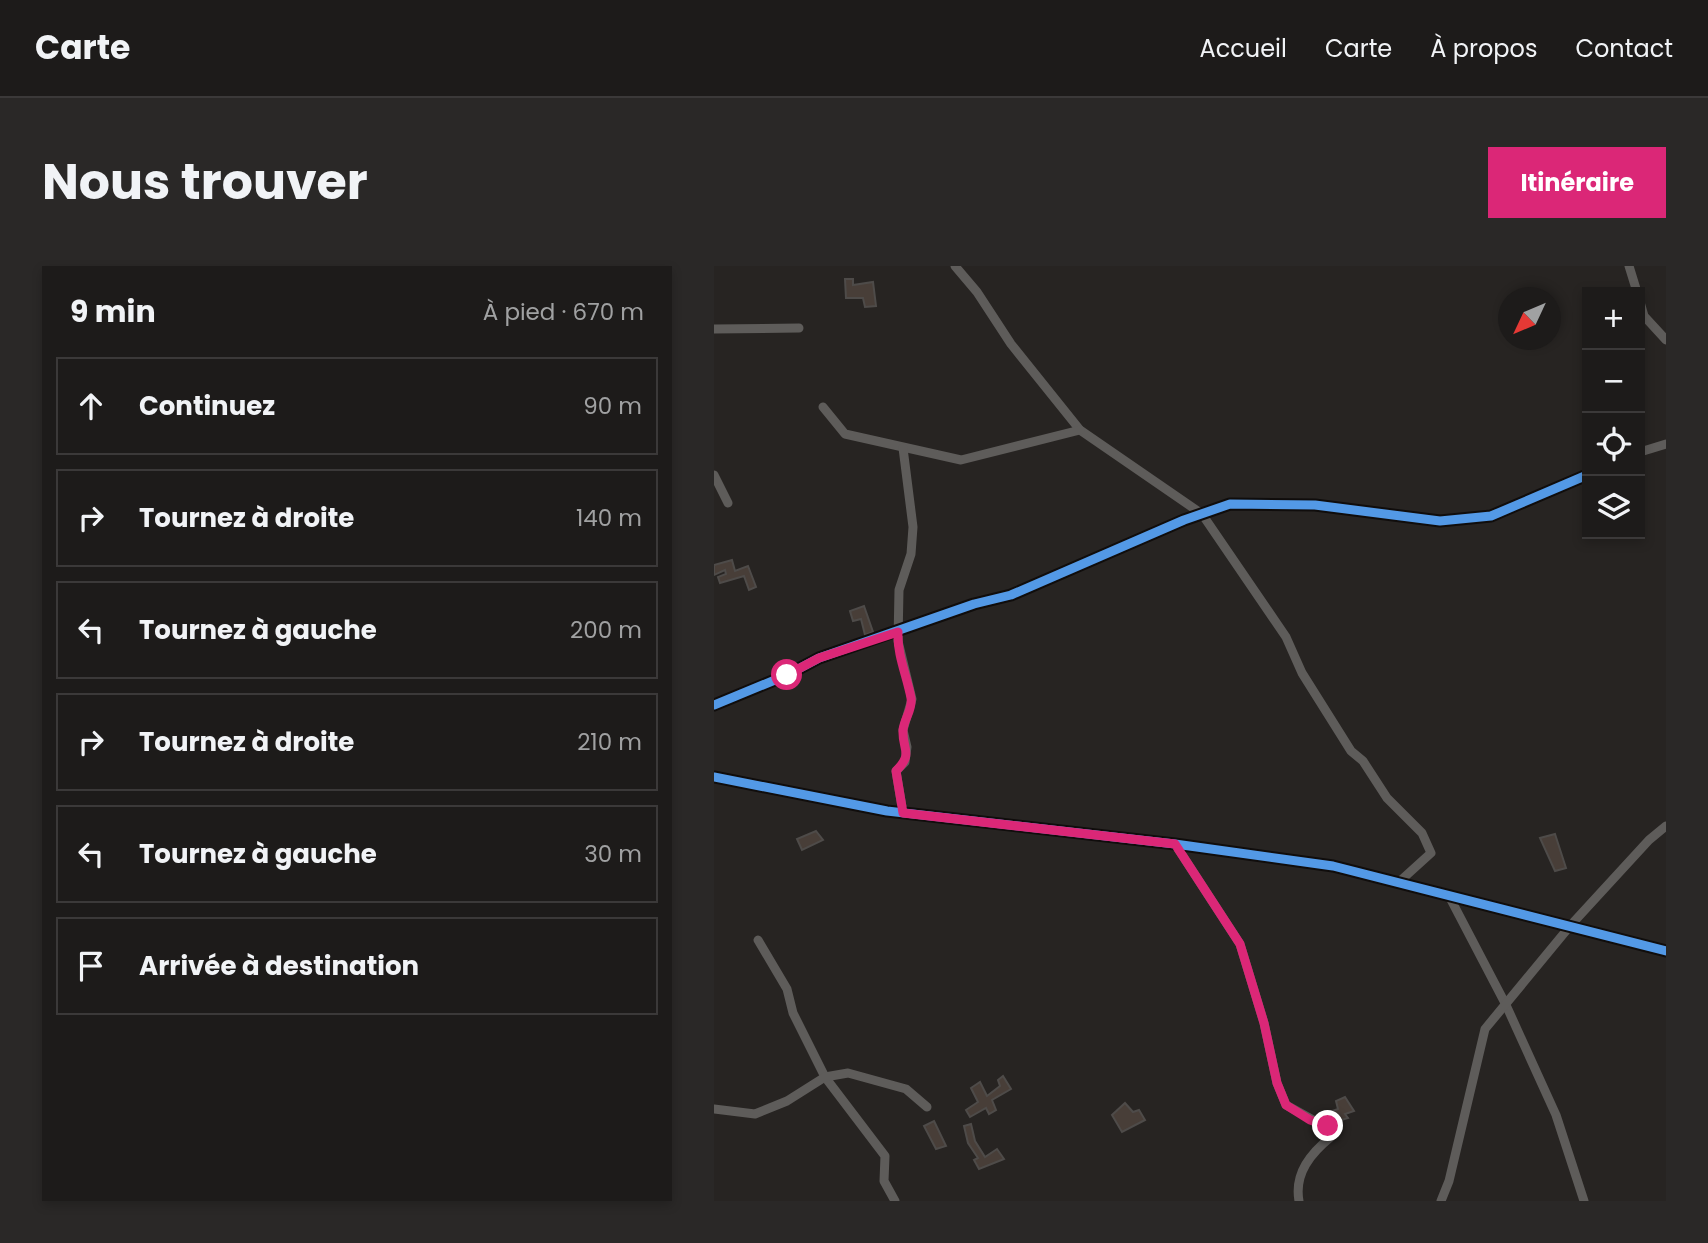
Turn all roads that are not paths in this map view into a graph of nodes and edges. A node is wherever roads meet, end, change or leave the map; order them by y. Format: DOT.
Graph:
graph roads {
  1 [pos="955,266"];
  2 [pos="1629,266"];
  3 [pos="1635,287"];
  4 [pos="1645,317"];
  5 [pos="799,328"];
  6 [pos="714,329"];
  7 [pos="1666,340"];
  8 [pos="823,407"];
  9 [pos="1080,430"];
  10 [pos="1666,444"];
  11 [pos="904,448"];
  12 [pos="1645,450"];
  13 [pos="714,475"];
  14 [pos="1585,476"];
  15 [pos="728,503"];
  16 [pos="1202,514"];
  17 [pos="898,632"];
  18 [pos="714,705"];
  19 [pos="714,776"];
  20 [pos="903,813"];
  21 [pos="1666,825"];
  22 [pos="1175,844"];
  23 [pos="1399,882"];
  24 [pos="1448,894"];
  25 [pos="1570,926"];
  26 [pos="758,940"];
  27 [pos="1666,951"];
  28 [pos="1506,1005"];
  29 [pos="825,1077"];
  30 [pos="927,1107"];
  31 [pos="714,1109"];
  32 [pos="895,1201"];
  33 [pos="1299,1201"];
  34 [pos="1441,1201"];
  35 [pos="1584,1201"];
  1 -- 9 [label="street"];
  2 -- 3 [label="street"];
  4 -- 7 [label="street"];
  5 -- 6 [label="street"];
  8 -- 11 [label="street"];
  9 -- 11 [label="street"];
  9 -- 16 [label="street"];
  10 -- 12 [label="street"];
  11 -- 17 [label="street"];
  13 -- 15 [label="street"];
  14 -- 16 [label="street"];
  16 -- 17 [label="street"];
  16 -- 23 [label="street"];
  17 -- 18 [label="street"];
  17 -- 20 [label="street"];
  19 -- 20 [label="street"];
  20 -- 22 [label="street"];
  21 -- 25 [label="street"];
  22 -- 23 [label="street"];
  22 -- 33 [label="street"];
  23 -- 24 [label="street"];
  24 -- 25 [label="street"];
  24 -- 28 [label="street"];
  25 -- 27 [label="street"];
  25 -- 28 [label="street"];
  26 -- 29 [label="street"];
  28 -- 34 [label="street"];
  28 -- 35 [label="street"];
  29 -- 30 [label="street"];
  29 -- 31 [label="street"];
  29 -- 32 [label="street"];
}
